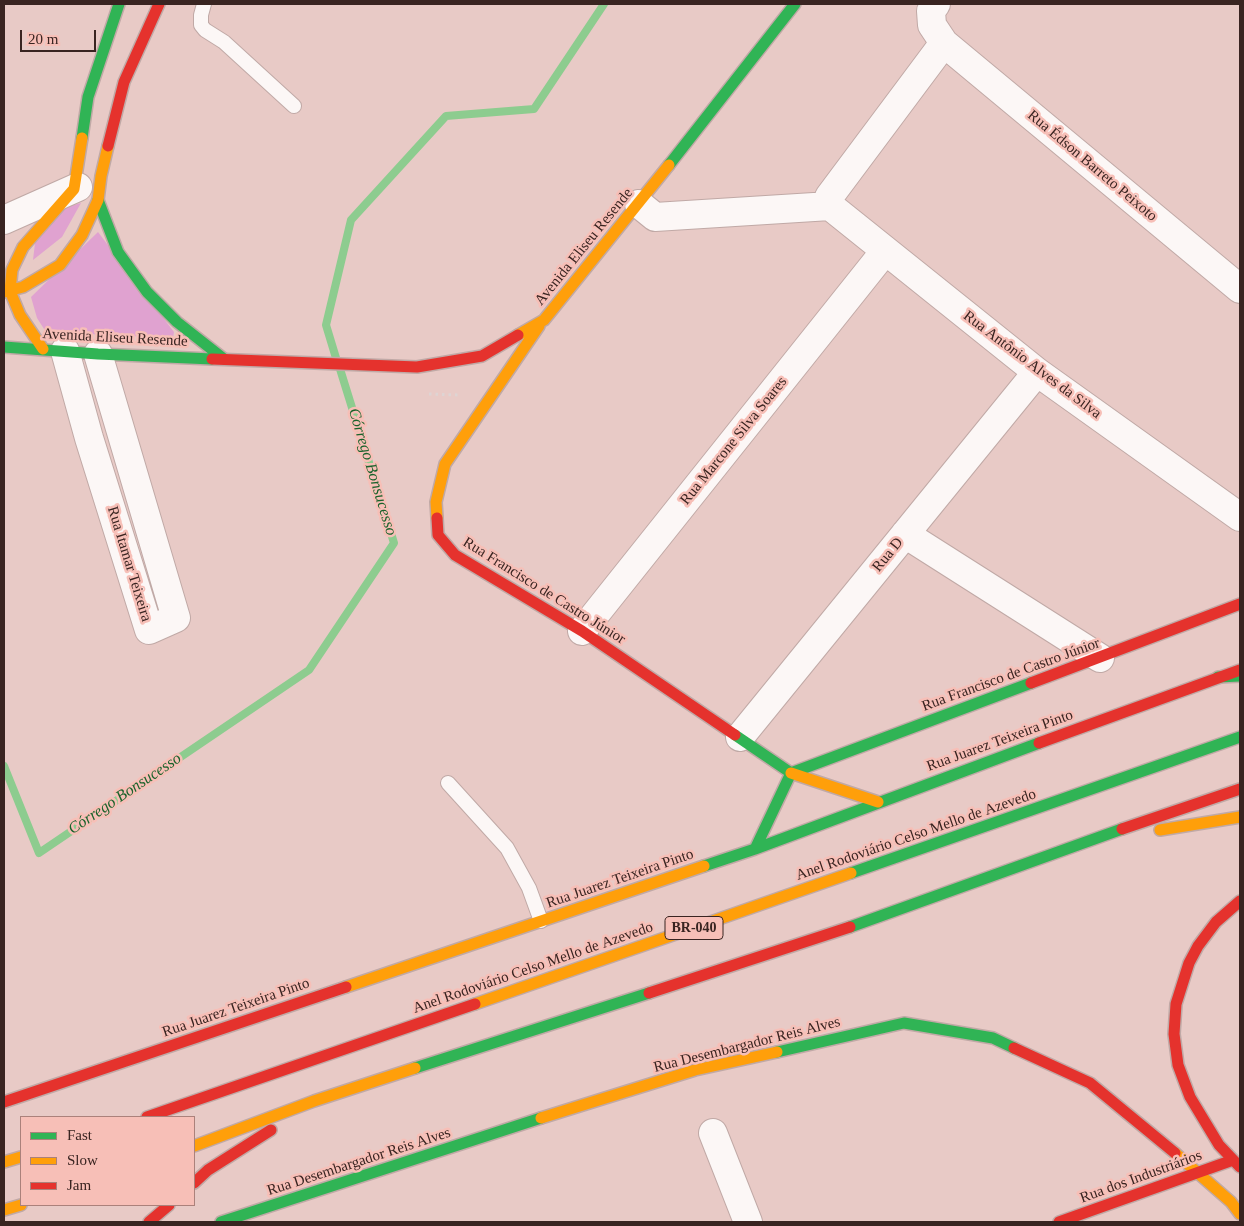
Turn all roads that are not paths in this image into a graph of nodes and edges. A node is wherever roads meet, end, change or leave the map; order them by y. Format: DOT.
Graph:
graph roads {
  1 [pos="120,4"];
  2 [pos="159,4"];
  3 [pos="204,4"];
  4 [pos="795,4"];
  5 [pos="936,4"];
  6 [pos="944,43"];
  7 [pos="294,106"];
  8 [pos="74,188"];
  9 [pos="100,188"];
  10 [pos="639,204"];
  11 [pos="830,206"];
  12 [pos="4,220"];
  13 [pos="885,252"];
  14 [pos="1240,289"];
  15 [pos="7,292"];
  16 [pos="544,320"];
  17 [pos="4,347"];
  18 [pos="54,350"];
  19 [pos="98,354"];
  20 [pos="224,359"];
  21 [pos="1037,372"];
  22 [pos="1240,517"];
  23 [pos="905,534"];
  24 [pos="1240,604"];
  25 [pos="582,631"];
  26 [pos="1100,658"];
  27 [pos="1240,670"];
  28 [pos="1240,676"];
  29 [pos="1218,677"];
  30 [pos="740,737"];
  31 [pos="1240,737"];
  32 [pos="791,773"];
  33 [pos="448,783"];
  34 [pos="1240,789"];
  35 [pos="878,802"];
  36 [pos="1240,817"];
  37 [pos="1084,842"];
  38 [pos="755,849"];
  39 [pos="1240,901"];
  40 [pos="541,921"];
  41 [pos="4,1102"];
  42 [pos="314,1102"];
  43 [pos="150,1116"];
  44 [pos="714,1133"];
  45 [pos="195,1146"];
  46 [pos="20,1158"];
  47 [pos="4,1162"];
  48 [pos="1237,1164"];
  49 [pos="1199,1173"];
  50 [pos="195,1182"];
  51 [pos="20,1205"];
  52 [pos="167,1206"];
  53 [pos="4,1210"];
  54 [pos="1233,1213"];
  55 [pos="149,1222"];
  56 [pos="221,1222"];
  57 [pos="748,1222"];
  58 [pos="1059,1222"];
  1 -- 8 [label="main road"];
  2 -- 9 [label="main road"];
  3 -- 7 [label="lane"];
  4 -- 10 [label="main road, Avenida Eliseu Resende"];
  5 -- 6 [label="street"];
  6 -- 11 [label="street"];
  6 -- 14 [label="street, Rua Édson Barreto Peixoto"];
  8 -- 9 [label="street"];
  8 -- 12 [label="street"];
  8 -- 15 [label="main road"];
  9 -- 15 [label="main road"];
  9 -- 20 [label="main road, Avenida Eliseu Resende"];
  10 -- 11 [label="street"];
  10 -- 16 [label="main road, Avenida Eliseu Resende"];
  11 -- 13 [label="street, Rua Antônio Alves da Silva"];
  13 -- 21 [label="street, Rua Antônio Alves da Silva"];
  13 -- 25 [label="street, Rua Marcone Silva Soares"];
  15 -- 18 [label="main road, Rua Itamar Teixeira"];
  16 -- 20 [label="main road, Avenida Eliseu Resende"];
  16 -- 25 [label="main road, Rua Francisco de Castro Júnior"];
  17 -- 18 [label="main road, Avenida Eliseu Resende"];
  18 -- 19 [label="main road, Avenida Eliseu Resende"];
  18 -- 19 [label="street, Rua Itamar Teixeira"];
  19 -- 20 [label="main road, Avenida Eliseu Resende"];
  21 -- 22 [label="street, Rua Antônio Alves da Silva"];
  21 -- 23 [label="street, Rua D"];
  23 -- 26 [label="street"];
  23 -- 30 [label="street, Rua D"];
  24 -- 26 [label="main road, Rua Francisco de Castro Júnior"];
  25 -- 30 [label="main road, Rua Francisco de Castro Júnior"];
  26 -- 32 [label="main road, Rua Francisco de Castro Júnior"];
  27 -- 29 [label="main road, Rua Juarez Teixeira Pinto"];
  28 -- 29 [label="main road"];
  29 -- 35 [label="main road, Rua Juarez Teixeira Pinto"];
  30 -- 32 [label="main road, Rua Francisco de Castro Júnior"];
  31 -- 43 [label="main road, Anel Rodoviário Celso Mello de Azevedo / BR-040"];
  32 -- 35 [label="main road"];
  32 -- 38 [label="main road"];
  33 -- 40 [label="lane"];
  34 -- 37 [label="main road"];
  35 -- 38 [label="main road, Rua Juarez Teixeira Pinto"];
  36 -- 37 [label="main road"];
  37 -- 42 [label="main road"];
  38 -- 40 [label="main road, Rua Juarez Teixeira Pinto"];
  39 -- 48 [label="main road"];
  40 -- 41 [label="main road, Rua Juarez Teixeira Pinto"];
  42 -- 45 [label="main road"];
  42 -- 50 [label="main road"];
  44 -- 57 [label="street"];
  46 -- 47 [label="main road"];
  48 -- 49 [label="main road, Rua dos Industriários"];
  49 -- 54 [label="main road, Rua Desembargador Reis Alves"];
  49 -- 56 [label="main road, Rua Desembargador Reis Alves"];
  49 -- 58 [label="main road, Rua dos Industriários"];
  51 -- 53 [label="main road"];
  52 -- 55 [label="main road"];
}
